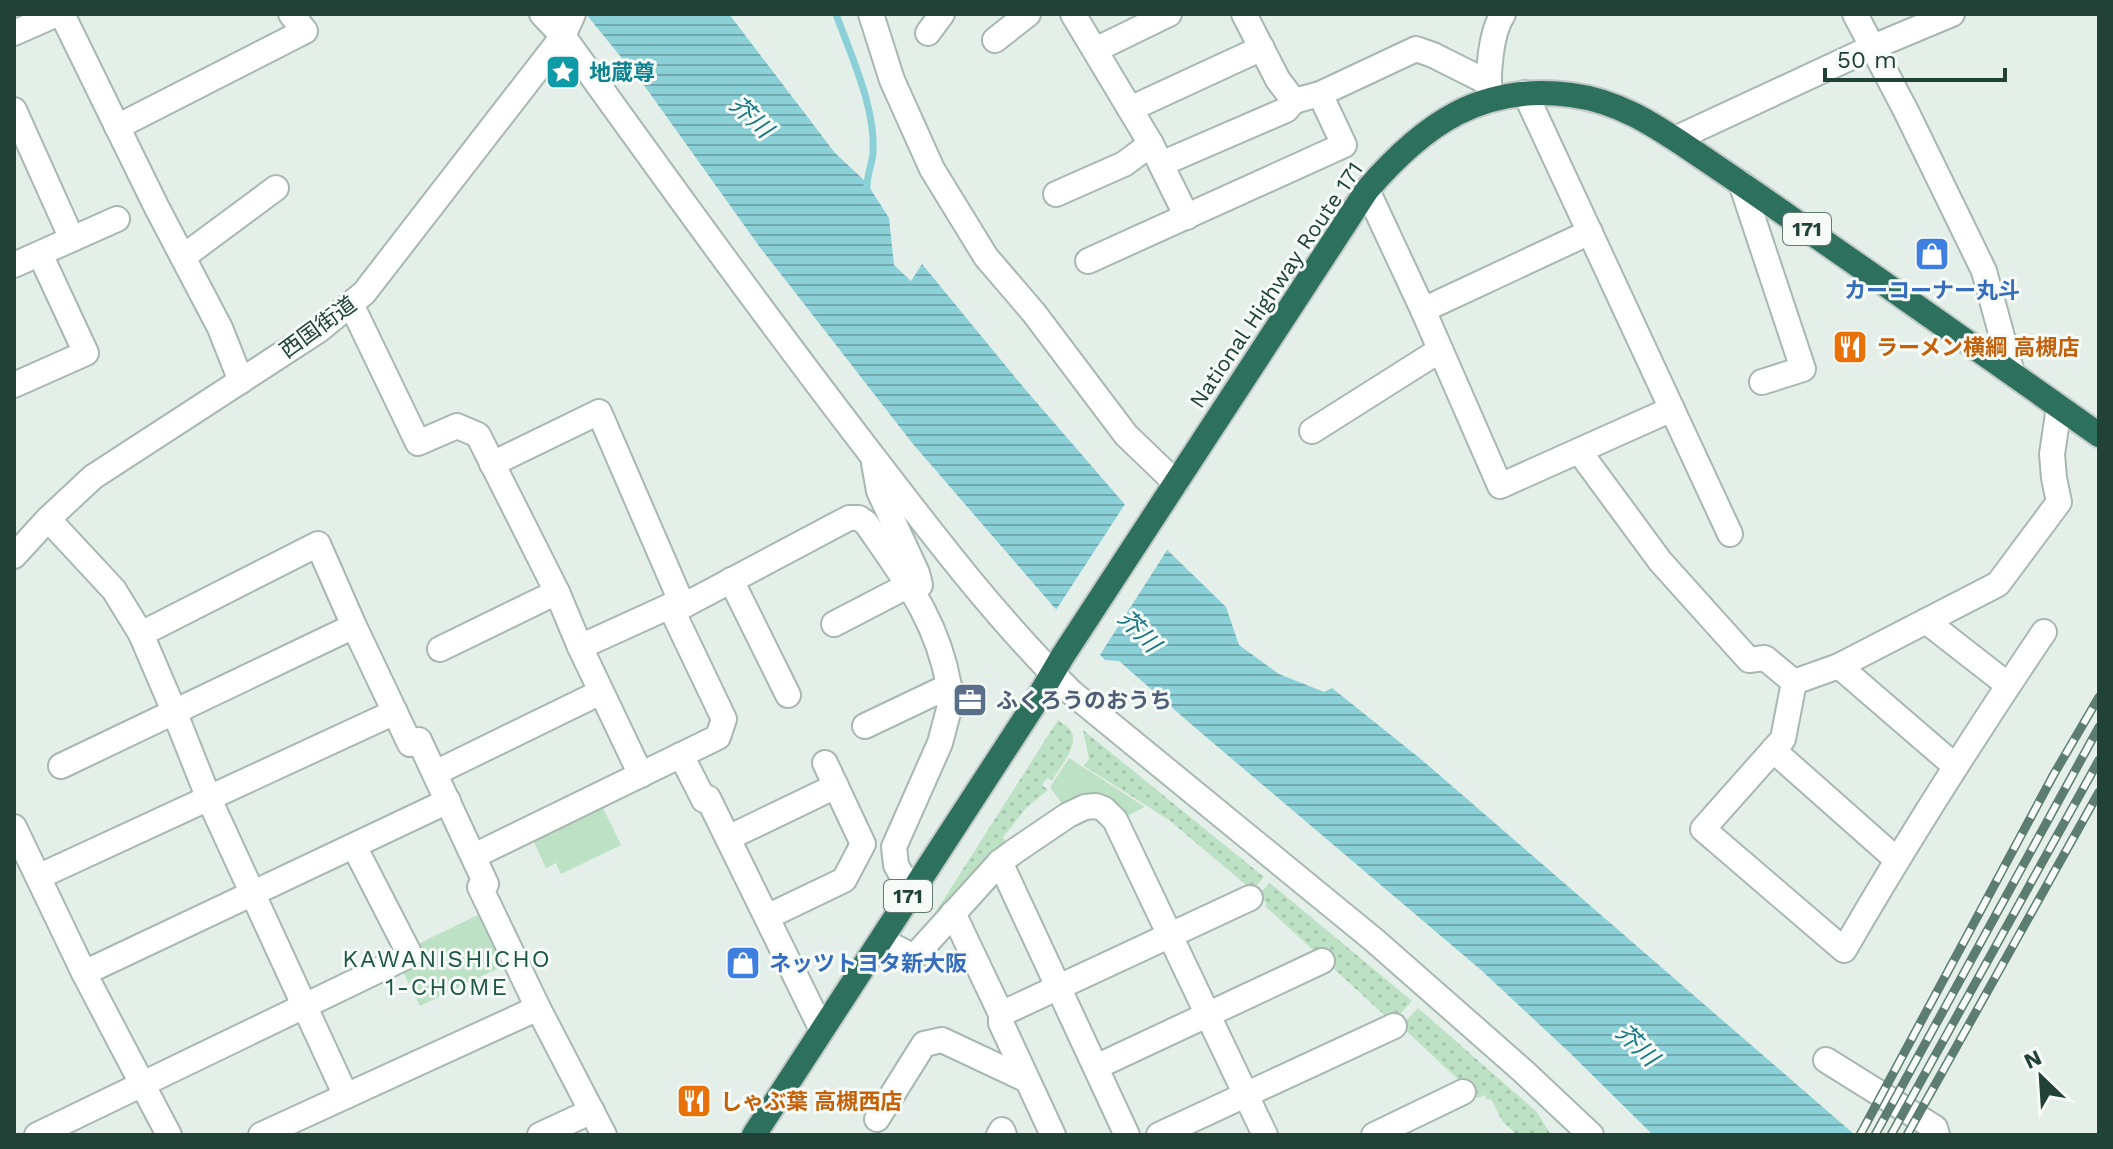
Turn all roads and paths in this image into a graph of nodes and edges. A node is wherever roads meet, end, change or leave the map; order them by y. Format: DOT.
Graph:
graph roads {
  1 [pos="60,14"];
  2 [pos="291,14"];
  3 [pos="542,14"];
  4 [pos="871,14"];
  5 [pos="1028,14"];
  6 [pos="1073,14"];
  7 [pos="1169,14"];
  8 [pos="1244,14"];
  9 [pos="1503,14"];
  10 [pos="1855,14"];
  11 [pos="1952,14"];
  12 [pos="568,25"];
  13 [pos="14,33"];
  14 [pos="995,40"];
  15 [pos="1873,47"];
  16 [pos="1262,48"];
  17 [pos="1095,50"];
  18 [pos="1489,92"];
  19 [pos="1525,93"];
  20 [pos="1320,94"];
  21 [pos="1294,101"];
  22 [pos="1130,109"];
  23 [pos="14,110"];
  24 [pos="117,127"];
  25 [pos="1675,139"];
  26 [pos="1156,154"];
  27 [pos="1741,183"];
  28 [pos="276,188"];
  29 [pos="1367,190"];
  30 [pos="1056,194"];
  31 [pos="1187,217"];
  32 [pos="117,219"];
  33 [pos="1590,232"];
  34 [pos="72,239"];
  35 [pos="40,254"];
  36 [pos="183,257"];
  37 [pos="1088,261"];
  38 [pos="14,265"];
  39 [pos="351,304"];
  40 [pos="1423,310"];
  41 [pos="1440,350"];
  42 [pos="2012,373"];
  43 [pos="241,381"];
  44 [pos="1762,382"];
  45 [pos="14,385"];
  46 [pos="2059,407"];
  47 [pos="1672,409"];
  48 [pos="1312,431"];
  49 [pos="2099,435"];
  50 [pos="1579,451"];
  51 [pos="873,456"];
  52 [pos="492,464"];
  53 [pos="1170,492"];
  54 [pos="48,519"];
  55 [pos="1730,534"];
  56 [pos="14,556"];
  57 [pos="731,580"];
  58 [pos="909,585"];
  59 [pos="557,592"];
  60 [pos="677,606"];
  61 [pos="1926,621"];
  62 [pos="930,622"];
  63 [pos="834,624"];
  64 [pos="354,626"];
  65 [pos="2044,632"];
  66 [pos="141,634"];
  67 [pos="580,647"];
  68 [pos="440,649"];
  69 [pos="1057,665"];
  70 [pos="1839,666"];
  71 [pos="1794,682"];
  72 [pos="2008,685"];
  73 [pos="949,686"];
  74 [pos="601,692"];
  75 [pos="788,695"];
  76 [pos="174,711"];
  77 [pos="395,712"];
  78 [pos="865,726"];
  79 [pos="1773,750"];
  80 [pos="681,755"];
  81 [pos="825,763"];
  82 [pos="61,766"];
  83 [pos="1955,766"];
  84 [pos="435,773"];
  85 [pos="641,775"];
  86 [pos="836,786"];
  87 [pos="209,799"];
  88 [pos="448,801"];
  89 [pos="14,827"];
  90 [pos="728,838"];
  91 [pos="354,846"];
  92 [pos="474,856"];
  93 [pos="1896,859"];
  94 [pos="1000,862"];
  95 [pos="38,877"];
  96 [pos="911,892"];
  97 [pos="253,894"];
  98 [pos="1250,898"];
  99 [pos="953,913"];
  100 [pos="767,917"];
  101 [pos="1170,935"];
  102 [pos="881,940"];
  103 [pos="1322,961"];
  104 [pos="84,973"];
  105 [pos="1058,987"];
  106 [pos="306,1007"];
  107 [pos="538,1008"];
  108 [pos="1208,1015"];
  109 [pos="1001,1018"];
  110 [pos="1394,1026"];
  111 [pos="822,1030"];
  112 [pos="973,1054"];
  113 [pos="1826,1060"];
  114 [pos="1096,1067"];
  115 [pos="1027,1080"];
  116 [pos="143,1085"];
  117 [pos="1463,1092"];
  118 [pos="1246,1095"];
  119 [pos="346,1096"];
  120 [pos="592,1111"];
  121 [pos="877,1119"];
  122 [pos="37,1135"];
  123 [pos="169,1135"];
  124 [pos="261,1135"];
  125 [pos="540,1135"];
  126 [pos="604,1135"];
  127 [pos="754,1135"];
  128 [pos="1053,1135"];
  129 [pos="1127,1135"];
  130 [pos="1159,1135"];
  131 [pos="1265,1135"];
  132 [pos="1374,1135"];
  133 [pos="1591,1135"];
  134 [pos="1937,1135"];
  1 -- 13 [label="street"];
  1 -- 24 [label="street"];
  2 -- 24 [label="street"];
  3 -- 12 [label="street"];
  4 -- 53 [label="street"];
  5 -- 14 [label="street"];
  6 -- 17 [label="street"];
  7 -- 17 [label="street"];
  8 -- 16 [label="street"];
  9 -- 18 [label="street"];
  10 -- 15 [label="street"];
  11 -- 15 [label="street"];
  12 -- 39 [label="street, 西国街道"];
  12 -- 51 [label="street"];
  15 -- 25 [label="street"];
  15 -- 42 [label="street"];
  16 -- 21 [label="street"];
  16 -- 22 [label="street"];
  17 -- 22 [label="street"];
  18 -- 19 [label="highway, National Highway Route 171 / 171"];
  18 -- 20 [label="street"];
  18 -- 29 [label="highway, National Highway Route 171 / 171"];
  19 -- 25 [label="highway, National Highway Route 171 / 171"];
  19 -- 33 [label="street"];
  20 -- 21 [label="street"];
  20 -- 31 [label="street"];
  21 -- 26 [label="street"];
  22 -- 26 [label="street"];
  23 -- 34 [label="street"];
  24 -- 36 [label="street"];
  25 -- 27 [label="highway, National Highway Route 171 / 171"];
  26 -- 30 [label="street"];
  26 -- 31 [label="street"];
  27 -- 42 [label="highway, National Highway Route 171 / 171"];
  27 -- 44 [label="street"];
  28 -- 36 [label="street"];
  29 -- 40 [label="street"];
  29 -- 53 [label="highway, National Highway Route 171 / 171"];
  31 -- 37 [label="street"];
  32 -- 34 [label="street"];
  33 -- 40 [label="street"];
  33 -- 47 [label="street"];
  34 -- 35 [label="street"];
  35 -- 38 [label="street"];
  35 -- 45 [label="street"];
  36 -- 43 [label="street"];
  39 -- 43 [label="street, 西国街道"];
  39 -- 52 [label="street"];
  40 -- 41 [label="street"];
  41 -- 48 [label="street"];
  41 -- 50 [label="street"];
  42 -- 46 [label="highway, National Highway Route 171 / 171"];
  43 -- 54 [label="street, 西国街道"];
  46 -- 49 [label="highway, National Highway Route 171 / 171"];
  46 -- 61 [label="street"];
  47 -- 50 [label="street"];
  47 -- 55 [label="street"];
  50 -- 71 [label="street"];
  51 -- 62 [label="street"];
  51 -- 69 [label="street"];
  52 -- 59 [label="street"];
  52 -- 60 [label="street"];
  53 -- 69 [label="highway, National Highway Route 171 / 171"];
  54 -- 56 [label="street, 西国街道"];
  54 -- 66 [label="street"];
  57 -- 58 [label="street"];
  57 -- 60 [label="street"];
  57 -- 75 [label="street"];
  58 -- 62 [label="street"];
  58 -- 63 [label="street"];
  59 -- 67 [label="street"];
  59 -- 68 [label="street"];
  60 -- 67 [label="street"];
  60 -- 80 [label="street"];
  61 -- 70 [label="street"];
  61 -- 72 [label="street"];
  62 -- 73 [label="street"];
  64 -- 66 [label="street"];
  64 -- 76 [label="street"];
  64 -- 77 [label="street"];
  65 -- 72 [label="street"];
  66 -- 76 [label="street"];
  67 -- 74 [label="street"];
  69 -- 96 [label="highway, National Highway Route 171 / 171"];
  69 -- 133 [label="street"];
  70 -- 71 [label="street"];
  70 -- 83 [label="street"];
  71 -- 79 [label="street"];
  72 -- 83 [label="street"];
  73 -- 78 [label="street"];
  73 -- 96 [label="street"];
  74 -- 84 [label="street"];
  74 -- 85 [label="street"];
  76 -- 82 [label="street"];
  76 -- 87 [label="street"];
  77 -- 84 [label="street"];
  77 -- 87 [label="street"];
  79 -- 93 [label="street"];
  79 -- 93 [label="street"];
  80 -- 85 [label="street"];
  80 -- 90 [label="street"];
  81 -- 86 [label="street"];
  83 -- 93 [label="street"];
  84 -- 88 [label="street"];
  85 -- 92 [label="street"];
  86 -- 90 [label="street"];
  86 -- 100 [label="street"];
  87 -- 95 [label="street"];
  87 -- 97 [label="street"];
  88 -- 91 [label="street"];
  88 -- 92 [label="street"];
  89 -- 95 [label="street"];
  90 -- 100 [label="street"];
  91 -- 97 [label="street"];
  91 -- 106 [label="street"];
  92 -- 107 [label="street"];
  94 -- 99 [label="street"];
  94 -- 101 [label="street"];
  94 -- 105 [label="street"];
  95 -- 104 [label="street"];
  96 -- 102 [label="highway, National Highway Route 171 / 171"];
  97 -- 104 [label="street"];
  97 -- 106 [label="street"];
  98 -- 101 [label="street"];
  99 -- 102 [label="street"];
  99 -- 109 [label="street"];
  100 -- 111 [label="street"];
  101 -- 105 [label="street"];
  101 -- 108 [label="street"];
  102 -- 111 [label="highway, National Highway Route 171 / 171"];
  103 -- 108 [label="street"];
  104 -- 116 [label="street"];
  105 -- 109 [label="street"];
  105 -- 114 [label="street"];
  106 -- 116 [label="street"];
  106 -- 119 [label="street"];
  107 -- 119 [label="street"];
  107 -- 120 [label="street"];
  108 -- 114 [label="street"];
  108 -- 118 [label="street"];
  109 -- 112 [label="street"];
  109 -- 115 [label="street"];
  110 -- 118 [label="street"];
  111 -- 127 [label="highway, National Highway Route 171 / 171"];
  112 -- 115 [label="street"];
  112 -- 121 [label="street"];
  113 -- 134 [label="street"];
  114 -- 129 [label="street"];
  115 -- 128 [label="street"];
  116 -- 122 [label="street"];
  116 -- 123 [label="street"];
  117 -- 132 [label="street"];
  118 -- 130 [label="street"];
  118 -- 131 [label="street"];
  119 -- 124 [label="street"];
  120 -- 125 [label="street"];
  120 -- 126 [label="street"];
}
